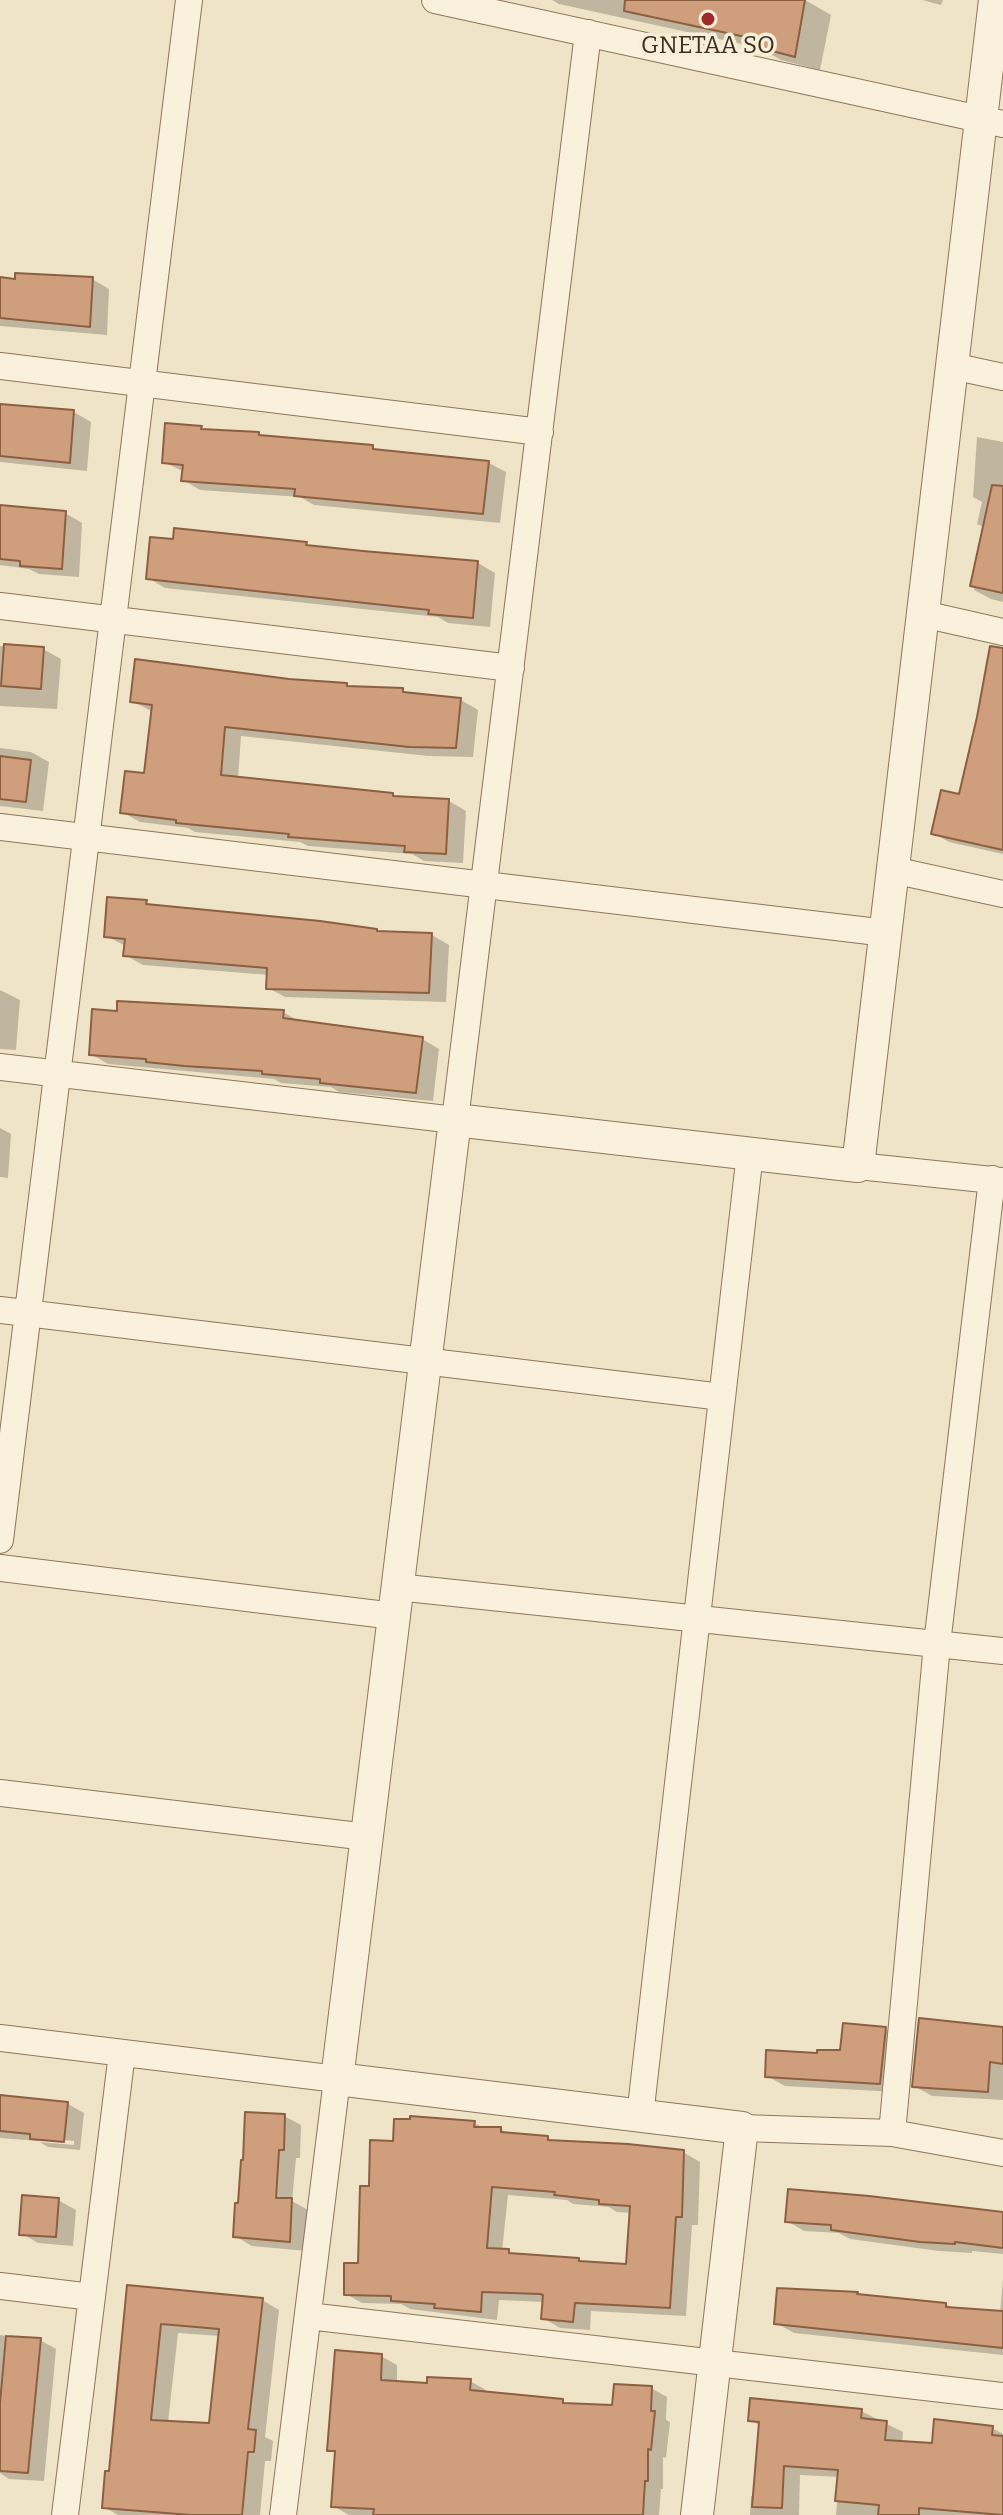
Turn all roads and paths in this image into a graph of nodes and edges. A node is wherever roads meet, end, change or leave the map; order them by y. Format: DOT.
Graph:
graph roads {
  1 [pos="189,0"];
  2 [pos="437,0"];
  3 [pos="995,0"];
  4 [pos="588,33"];
  5 [pos="992,122"];
  6 [pos="0,366"];
  7 [pos="952,366"];
  8 [pos="1003,377"];
  9 [pos="142,383"];
  10 [pos="540,432"];
  11 [pos="0,606"];
  12 [pos="923,614"];
  13 [pos="113,620"];
  14 [pos="1003,632"];
  15 [pos="511,668"];
  16 [pos="0,827"];
  17 [pos="86,838"];
  18 [pos="893,870"];
  19 [pos="484,885"];
  20 [pos="1003,894"];
  21 [pos="886,933"];
  22 [pos="0,1067"];
  23 [pos="57,1074"];
  24 [pos="455,1120"];
  25 [pos="750,1153"];
  26 [pos="858,1166"];
  27 [pos="997,1180"];
  28 [pos="0,1310"];
  29 [pos="28,1313"];
  30 [pos="425,1361"];
  31 [pos="722,1397"];
  32 [pos="0,1540"];
  33 [pos="0,1568"];
  34 [pos="396,1602"];
  35 [pos="697,1619"];
  36 [pos="937,1644"];
  37 [pos="1003,1651"];
  38 [pos="0,1793"];
  39 [pos="367,1837"];
  40 [pos="0,2038"];
  41 [pos="122,2053"];
  42 [pos="337,2079"];
  43 [pos="640,2116"];
  44 [pos="742,2128"];
  45 [pos="892,2133"];
  46 [pos="1003,2153"];
  47 [pos="0,2286"];
  48 [pos="92,2297"];
  49 [pos="308,2316"];
  50 [pos="715,2361"];
  51 [pos="1003,2396"];
  52 [pos="65,2515"];
  53 [pos="283,2515"];
  54 [pos="697,2515"];
  1 -- 9 [label="street"];
  2 -- 4 [label="street"];
  3 -- 5 [label="street"];
  4 -- 5 [label="street"];
  4 -- 10 [label="street"];
  5 -- 7 [label="street"];
  6 -- 9 [label="street"];
  7 -- 8 [label="street"];
  7 -- 12 [label="street"];
  9 -- 10 [label="street"];
  9 -- 13 [label="street"];
  10 -- 15 [label="street"];
  11 -- 13 [label="street"];
  12 -- 14 [label="street"];
  12 -- 18 [label="street"];
  13 -- 15 [label="street"];
  13 -- 17 [label="street"];
  15 -- 19 [label="street"];
  16 -- 17 [label="street"];
  17 -- 19 [label="street"];
  17 -- 23 [label="street"];
  18 -- 20 [label="street"];
  18 -- 21 [label="street"];
  19 -- 21 [label="street"];
  19 -- 24 [label="street"];
  21 -- 26 [label="street"];
  22 -- 23 [label="street"];
  23 -- 24 [label="street"];
  23 -- 29 [label="street"];
  24 -- 25 [label="street"];
  24 -- 30 [label="street"];
  25 -- 26 [label="street"];
  25 -- 31 [label="street"];
  26 -- 27 [label="street"];
  27 -- 36 [label="street"];
  28 -- 29 [label="street"];
  29 -- 30 [label="street"];
  29 -- 32 [label="street"];
  30 -- 31 [label="street"];
  30 -- 34 [label="street"];
  31 -- 35 [label="street"];
  33 -- 34 [label="street"];
  34 -- 35 [label="street"];
  34 -- 39 [label="street"];
  35 -- 36 [label="street"];
  35 -- 43 [label="street"];
  36 -- 37 [label="street"];
  36 -- 45 [label="street"];
  38 -- 39 [label="street"];
  39 -- 42 [label="street"];
  40 -- 41 [label="street"];
  41 -- 42 [label="street"];
  41 -- 48 [label="street"];
  42 -- 43 [label="street"];
  42 -- 49 [label="street"];
  43 -- 44 [label="street"];
  44 -- 45 [label="street"];
  44 -- 50 [label="street"];
  45 -- 46 [label="street"];
  47 -- 48 [label="street"];
  48 -- 52 [label="street"];
  49 -- 50 [label="street"];
  49 -- 53 [label="street"];
  50 -- 51 [label="street"];
  50 -- 54 [label="street"];
}
